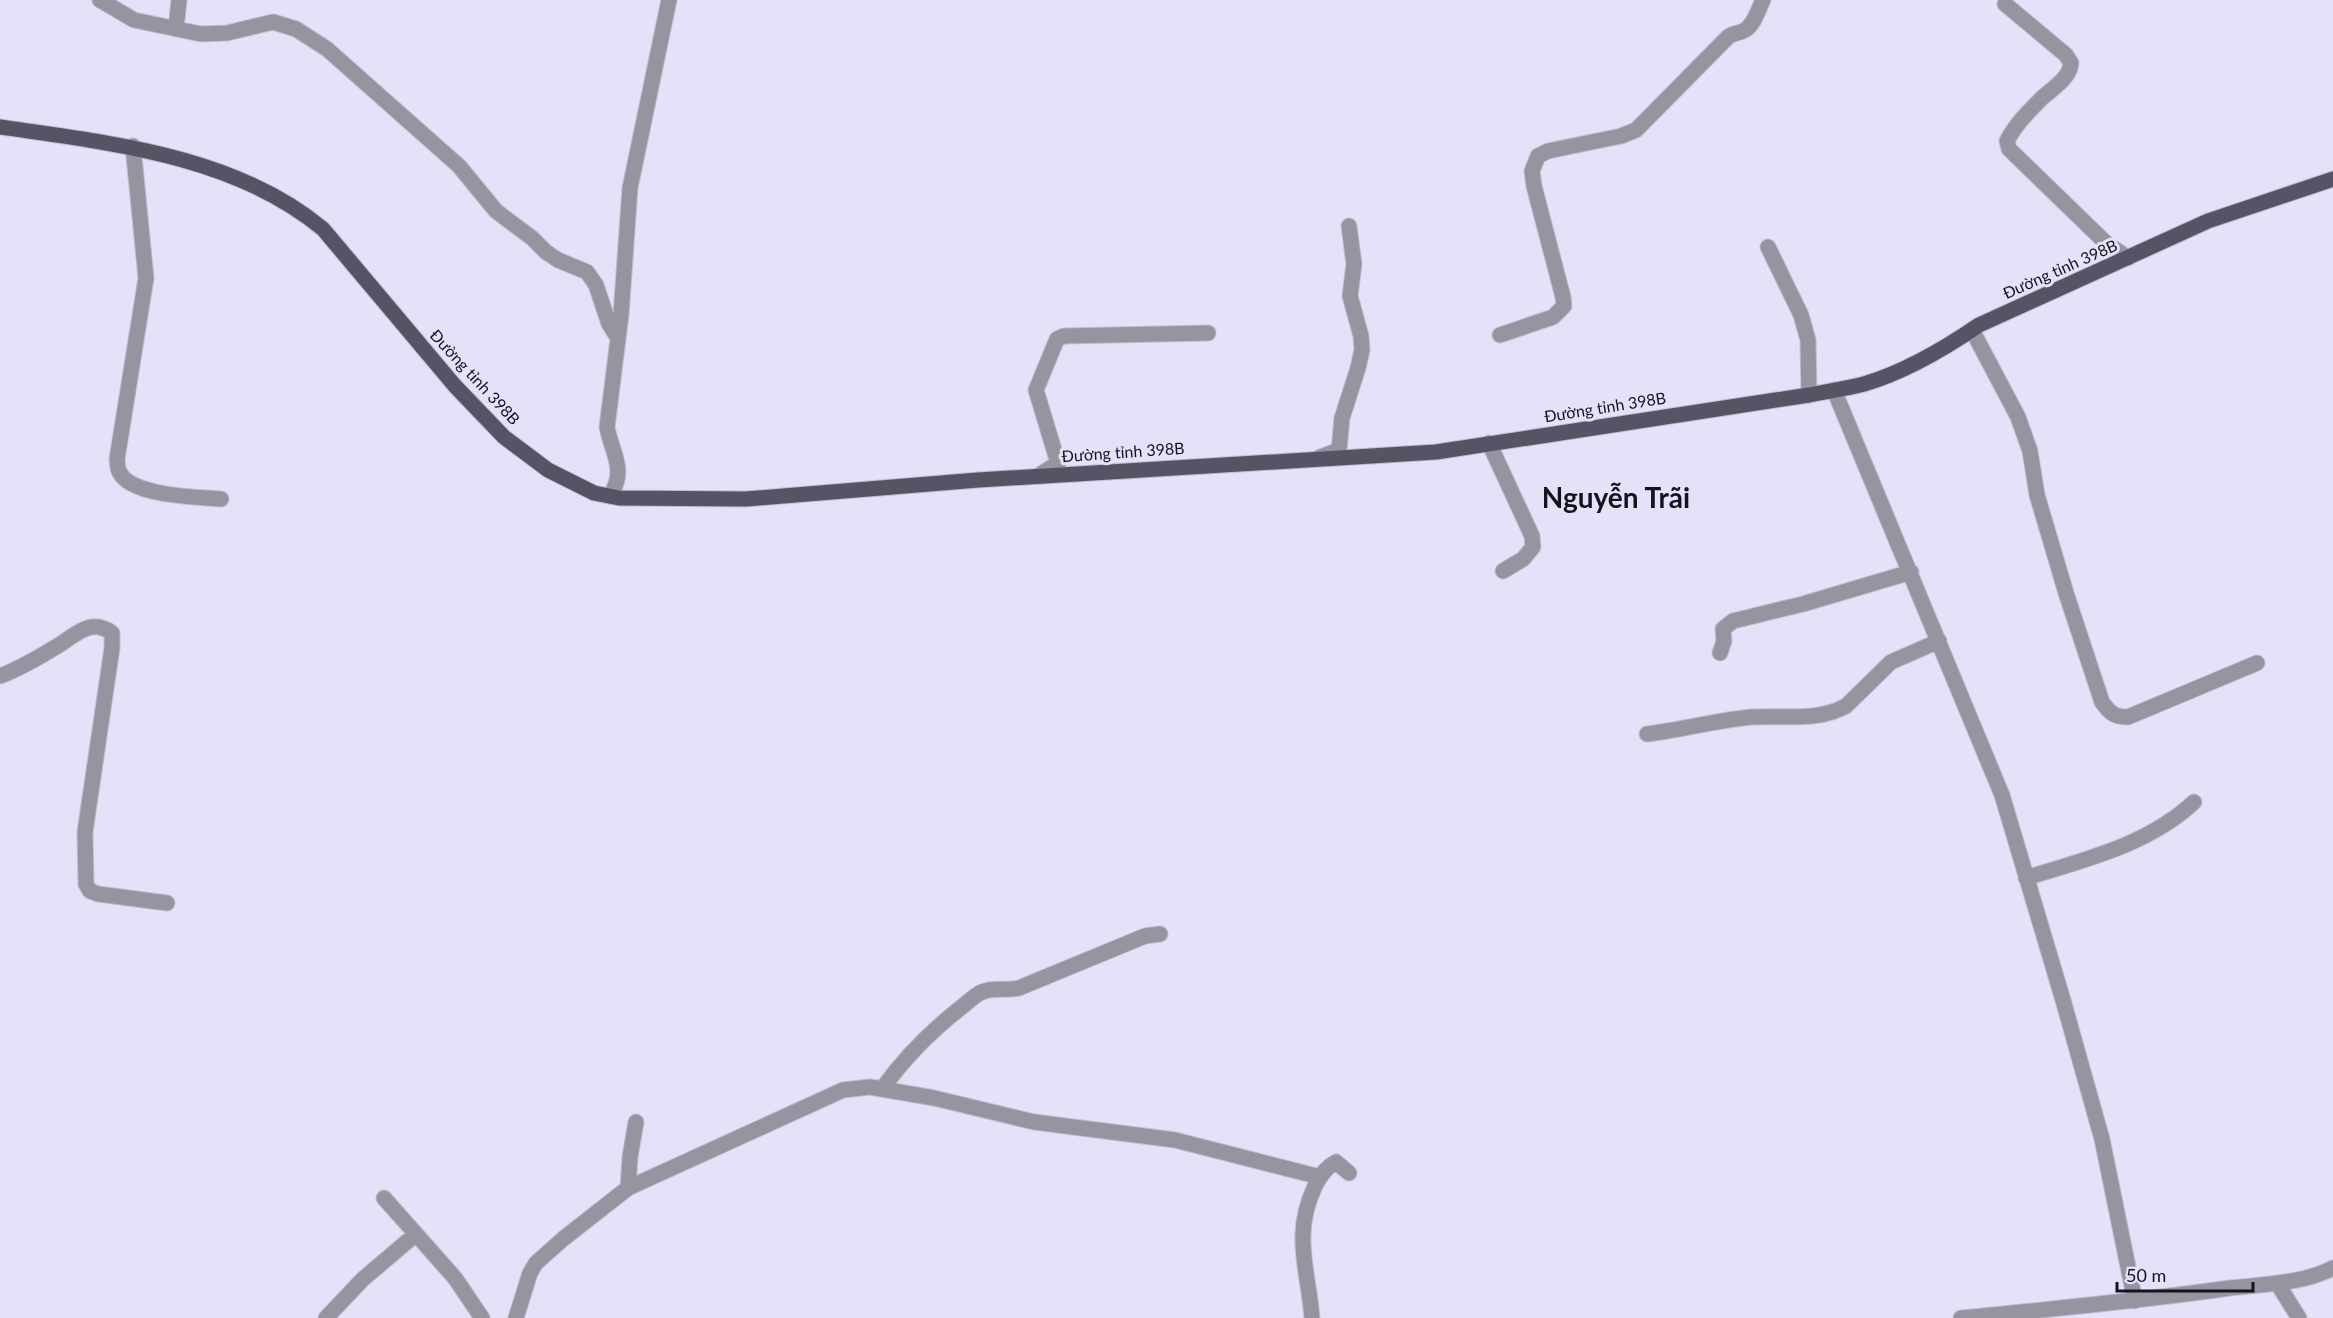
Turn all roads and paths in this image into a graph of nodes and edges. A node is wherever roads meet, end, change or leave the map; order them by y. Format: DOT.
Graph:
graph roads {
  1 [pos="100,0"];
  2 [pos="179,0"];
  3 [pos="669,0"];
  4 [pos="1763,0"];
  5 [pos="2005,4"];
  6 [pos="176,29"];
  7 [pos="0,127"];
  8 [pos="133,146"];
  9 [pos="2333,179"];
  10 [pos="1349,226"];
  11 [pos="1768,247"];
  12 [pos="2128,258"];
  13 [pos="1972,330"];
  14 [pos="1208,333"];
  15 [pos="1500,334"];
  16 [pos="618,339"];
  17 [pos="1834,390"];
  18 [pos="1809,395"];
  19 [pos="1489,443"];
  20 [pos="1318,458"];
  21 [pos="1038,476"];
  22 [pos="610,496"];
  23 [pos="221,499"];
  24 [pos="1503,572"];
  25 [pos="1911,572"];
  26 [pos="1939,640"];
  27 [pos="1720,653"];
  28 [pos="2257,663"];
  29 [pos="0,676"];
  30 [pos="1647,734"];
  31 [pos="2194,802"];
  32 [pos="2026,878"];
  33 [pos="166,903"];
  34 [pos="1160,934"];
  35 [pos="882,1089"];
  36 [pos="636,1122"];
  37 [pos="1349,1173"];
  38 [pos="1320,1177"];
  39 [pos="628,1188"];
  40 [pos="384,1198"];
  41 [pos="416,1234"];
  42 [pos="2333,1268"];
  43 [pos="2277,1283"];
  44 [pos="2135,1301"];
  45 [pos="2031,1315"];
  46 [pos="326,1318"];
  47 [pos="482,1318"];
  48 [pos="516,1318"];
  49 [pos="1312,1318"];
  50 [pos="1961,1318"];
  51 [pos="2299,1318"];
  1 -- 6 [label="street"];
  2 -- 6 [label="street"];
  3 -- 16 [label="street"];
  4 -- 15 [label="street"];
  5 -- 12 [label="street"];
  6 -- 16 [label="street"];
  7 -- 8 [label="main road, Đường tỉnh 398B"];
  8 -- 22 [label="main road, Đường tỉnh 398B"];
  8 -- 23 [label="street"];
  9 -- 12 [label="main road, Đường tỉnh 398B"];
  10 -- 20 [label="street"];
  11 -- 18 [label="street"];
  12 -- 13 [label="main road, Đường tỉnh 398B"];
  13 -- 17 [label="main road, Đường tỉnh 398B"];
  13 -- 28 [label="street"];
  14 -- 21 [label="street"];
  16 -- 22 [label="street"];
  17 -- 18 [label="main road, Đường tỉnh 398B"];
  17 -- 25 [label="street"];
  18 -- 19 [label="main road, Đường tỉnh 398B"];
  19 -- 20 [label="main road, Đường tỉnh 398B"];
  19 -- 24 [label="street"];
  20 -- 21 [label="main road, Đường tỉnh 398B"];
  21 -- 22 [label="main road, Đường tỉnh 398B"];
  25 -- 26 [label="street"];
  25 -- 27 [label="street"];
  26 -- 30 [label="street"];
  26 -- 32 [label="street"];
  29 -- 33 [label="street"];
  31 -- 32 [label="street"];
  32 -- 44 [label="street"];
  34 -- 35 [label="street"];
  35 -- 38 [label="street"];
  35 -- 39 [label="street"];
  36 -- 39 [label="street"];
  37 -- 38 [label="street"];
  38 -- 49 [label="street"];
  39 -- 48 [label="street"];
  40 -- 41 [label="street"];
  41 -- 46 [label="street"];
  41 -- 47 [label="street"];
  42 -- 43 [label="street"];
  43 -- 44 [label="street"];
  43 -- 51 [label="street"];
  44 -- 45 [label="street"];
  45 -- 50 [label="street"];
}
